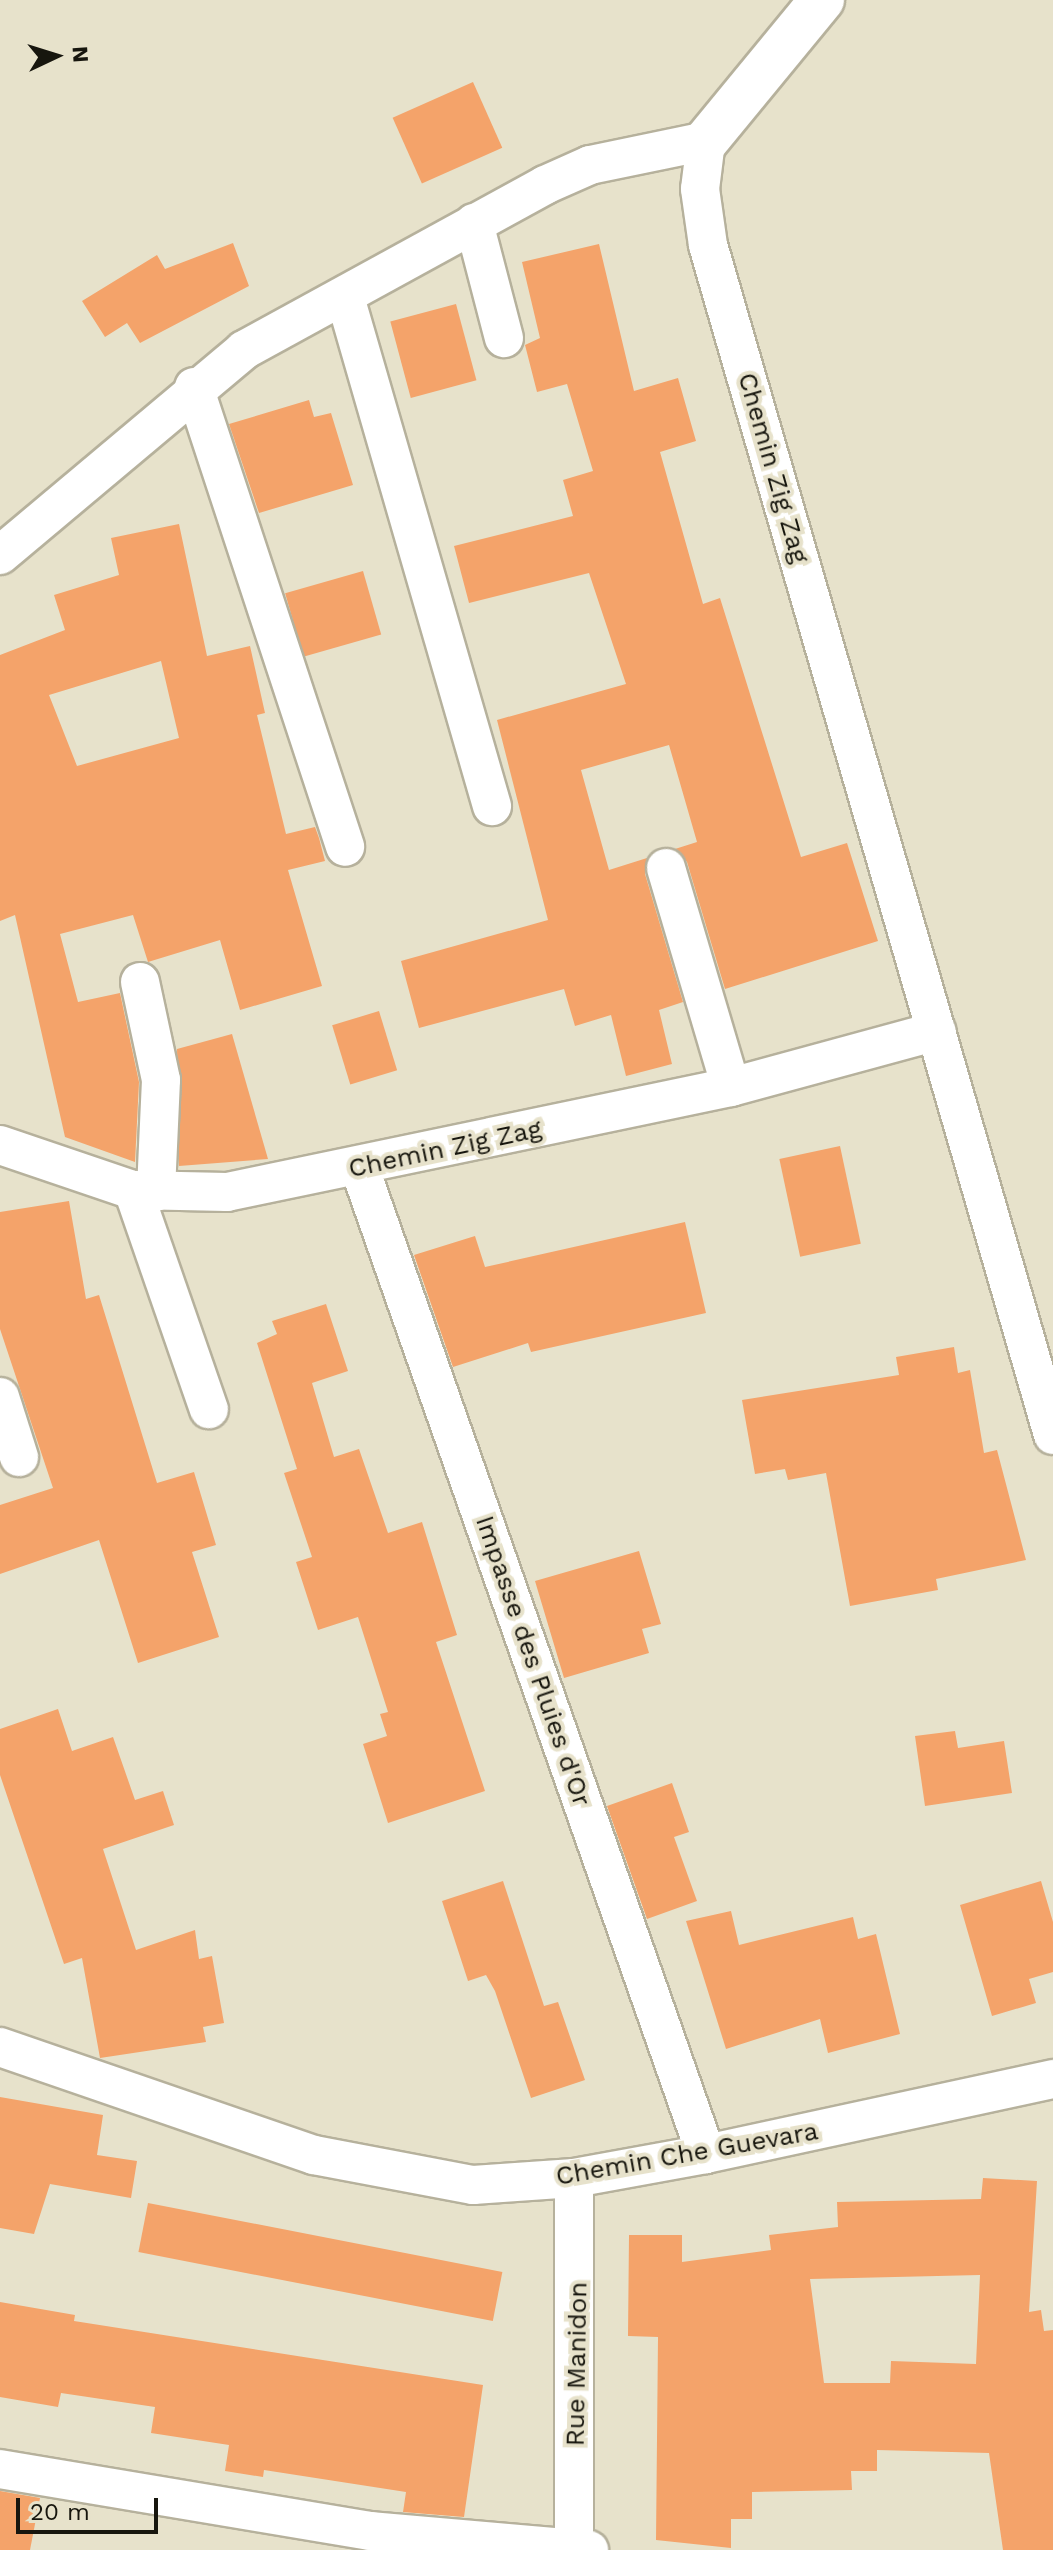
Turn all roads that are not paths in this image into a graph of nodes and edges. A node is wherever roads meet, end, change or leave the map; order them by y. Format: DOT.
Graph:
graph roads {
  1 [pos="822,0"];
  2 [pos="706,141"];
  3 [pos="474,223"];
  4 [pos="345,297"];
  5 [pos="504,338"];
  6 [pos="194,387"];
  7 [pos="0,555"];
  8 [pos="492,806"];
  9 [pos="345,847"];
  10 [pos="666,868"];
  11 [pos="140,982"];
  12 [pos="937,1031"];
  13 [pos="731,1087"];
  14 [pos="0,1145"];
  15 [pos="360,1169"];
  16 [pos="144,1191"];
  17 [pos="0,1397"];
  18 [pos="209,1409"];
  19 [pos="1053,1435"];
  20 [pos="19,1457"];
  21 [pos="0,2047"];
  22 [pos="1053,2079"];
  23 [pos="706,2154"];
  24 [pos="574,2178"];
  25 [pos="0,2469"];
  26 [pos="369,2540"];
  27 [pos="579,2549"];
  1 -- 2 [label="street"];
  2 -- 3 [label="street"];
  2 -- 12 [label="street, Chemin Zig Zag"];
  3 -- 4 [label="street"];
  3 -- 5 [label="street"];
  4 -- 6 [label="street"];
  4 -- 8 [label="street"];
  6 -- 7 [label="street"];
  6 -- 9 [label="street"];
  10 -- 13 [label="street"];
  11 -- 16 [label="street"];
  12 -- 13 [label="street, Chemin Zig Zag"];
  12 -- 19 [label="street, Chemin Zig Zag"];
  13 -- 15 [label="street, Chemin Zig Zag"];
  14 -- 16 [label="street, Chemin Zig Zag"];
  15 -- 16 [label="street, Chemin Zig Zag"];
  15 -- 23 [label="street, Impasse des Pluies d'Or"];
  16 -- 18 [label="street"];
  17 -- 20 [label="street"];
  21 -- 24 [label="street, Chemin Che Guevara"];
  22 -- 23 [label="street, Chemin Che Guevara"];
  23 -- 24 [label="street, Chemin Che Guevara"];
  24 -- 27 [label="street, Rue Manidon"];
  25 -- 26 [label="street"];
  26 -- 27 [label="street"];
}
